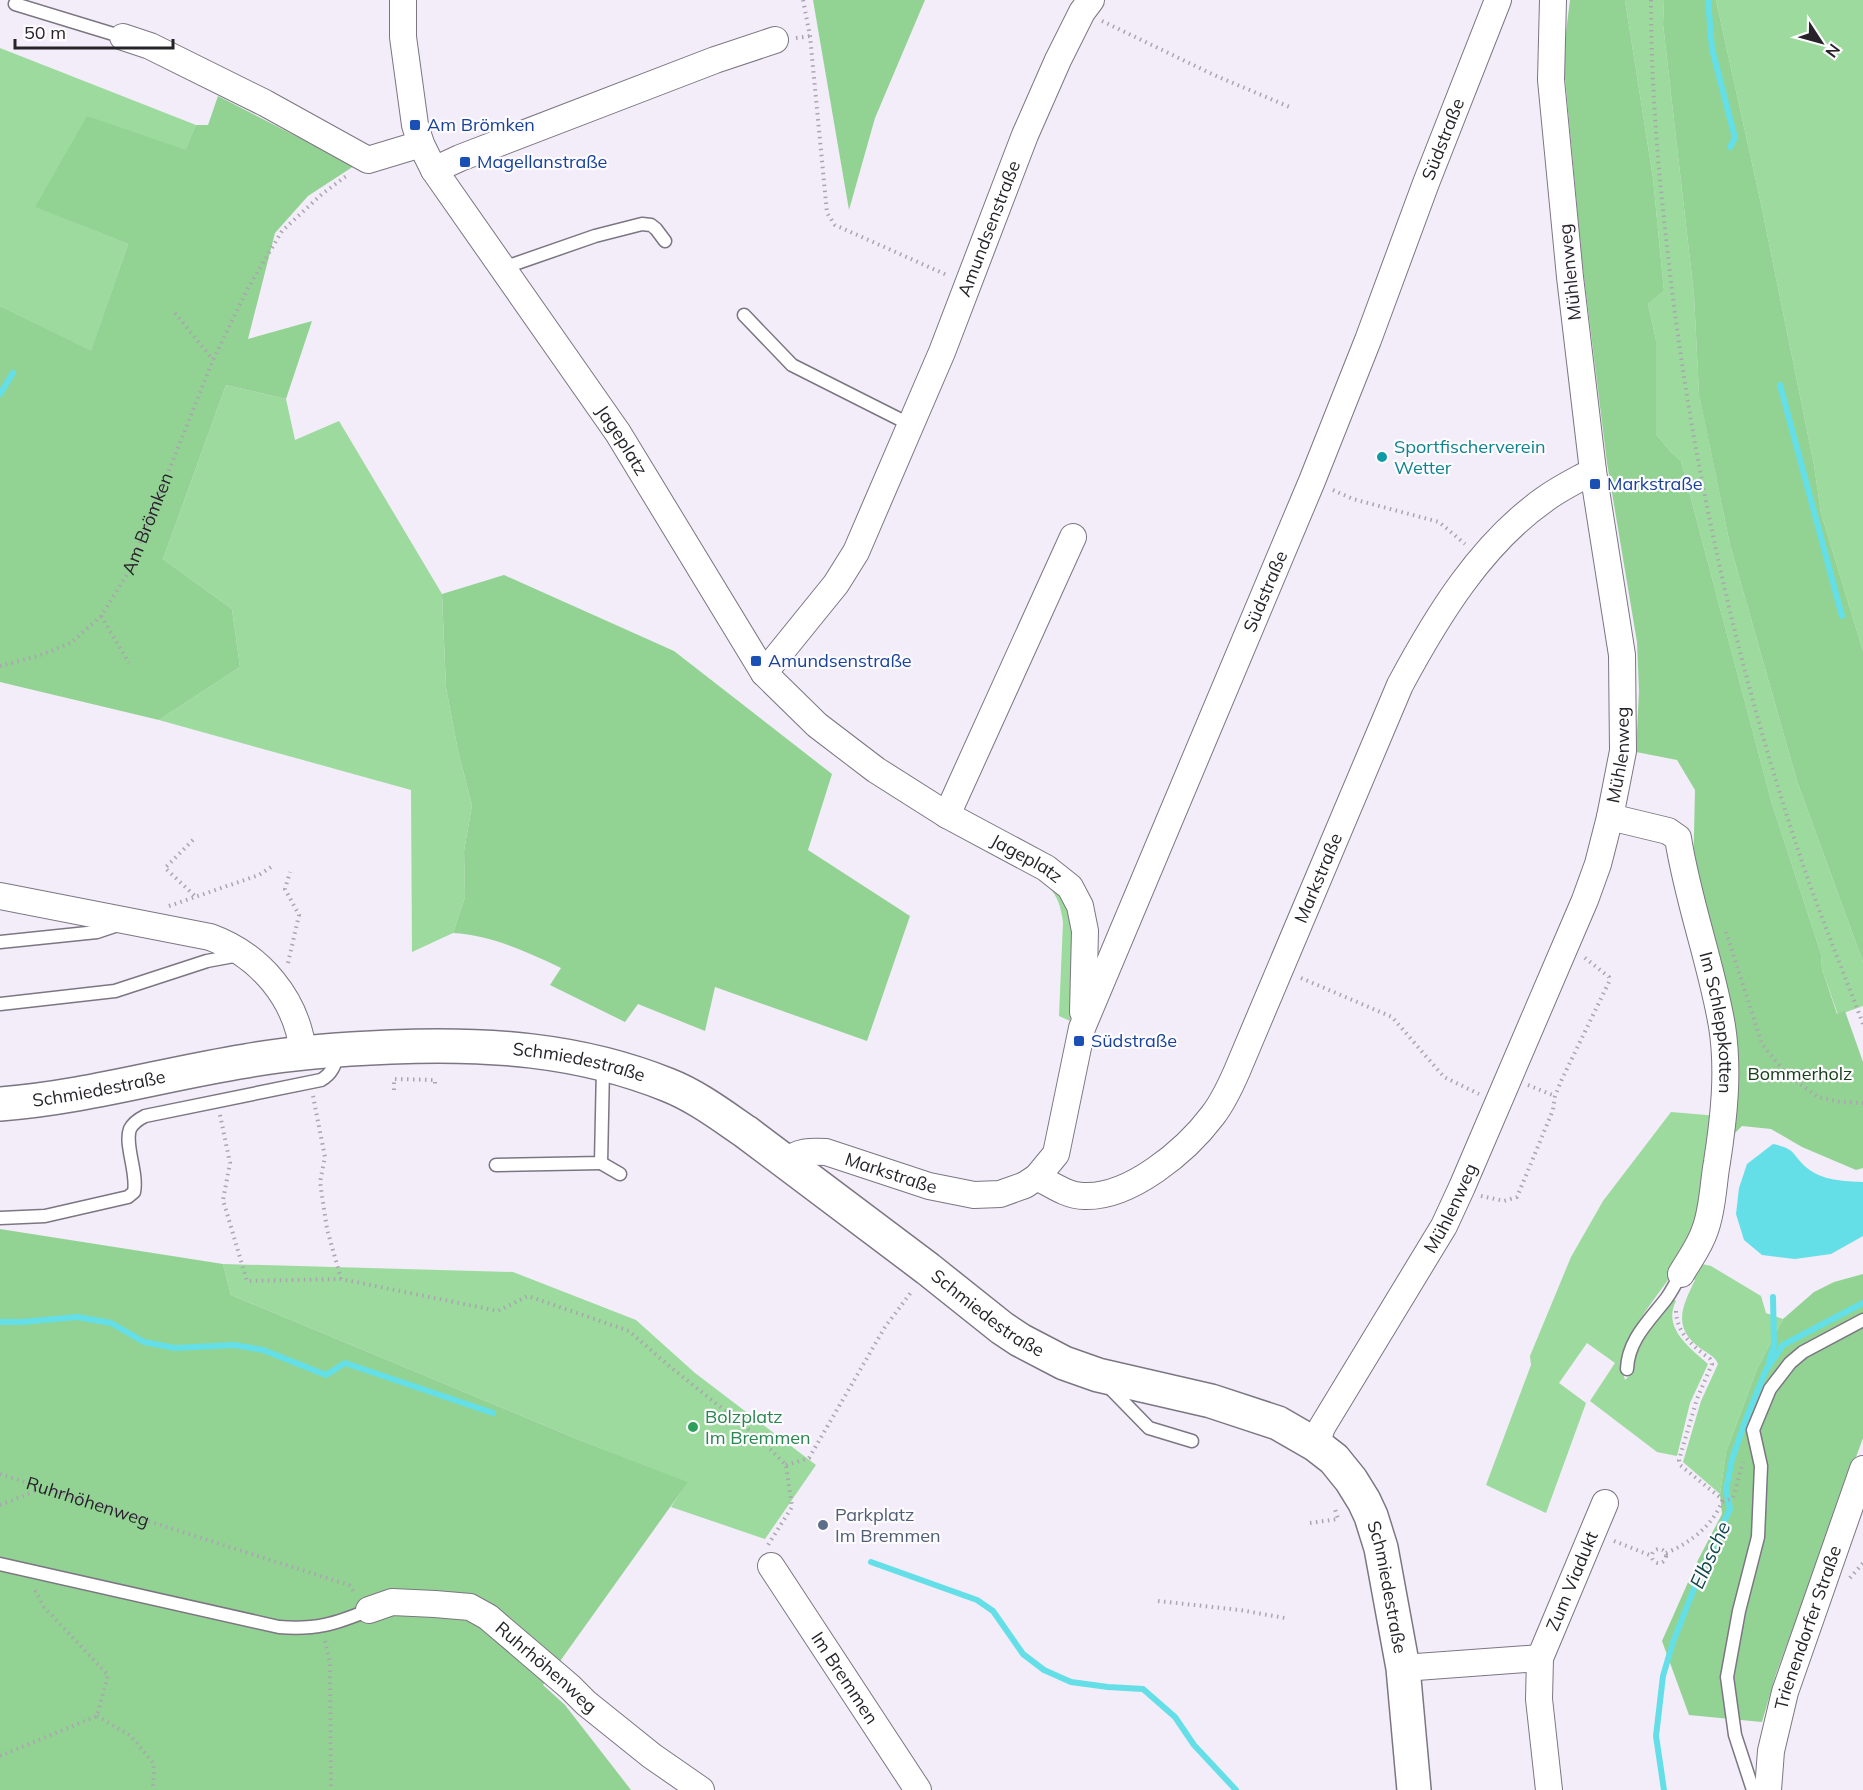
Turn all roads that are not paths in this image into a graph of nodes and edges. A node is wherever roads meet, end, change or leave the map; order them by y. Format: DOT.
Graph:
graph roads {
  1 [pos="403,0"];
  2 [pos="1091,0"];
  3 [pos="1498,0"];
  4 [pos="1553,0"];
  5 [pos="15,3"];
  6 [pos="123,37"];
  7 [pos="775,40"];
  8 [pos="421,144"];
  9 [pos="434,170"];
  10 [pos="665,240"];
  11 [pos="503,268"];
  12 [pos="744,315"];
  13 [pos="911,425"];
  14 [pos="1593,471"];
  15 [pos="1072,537"];
  16 [pos="764,673"];
  17 [pos="947,815"];
  18 [pos="1610,817"];
  19 [pos="0,896"];
  20 [pos="131,921"];
  21 [pos="0,942"];
  22 [pos="246,954"];
  23 [pos="0,1004"];
  24 [pos="1082,1028"];
  25 [pos="340,1050"];
  26 [pos="303,1052"];
  27 [pos="603,1062"];
  28 [pos="0,1104"];
  29 [pos="601,1162"];
  30 [pos="786,1162"];
  31 [pos="496,1165"];
  32 [pos="620,1174"];
  33 [pos="1037,1177"];
  34 [pos="1000,1194"];
  35 [pos="0,1218"];
  36 [pos="1681,1274"];
  37 [pos="1863,1320"];
  38 [pos="1627,1369"];
  39 [pos="1098,1375"];
  40 [pos="1192,1441"];
  41 [pos="1316,1444"];
  42 [pos="1863,1468"];
  43 [pos="1605,1503"];
  44 [pos="0,1564"];
  45 [pos="771,1566"];
  46 [pos="369,1610"];
  47 [pos="1540,1658"];
  48 [pos="1402,1668"];
  49 [pos="701,1790"];
  50 [pos="918,1790"];
  51 [pos="1414,1790"];
  52 [pos="1549,1790"];
  53 [pos="1753,1790"];
  54 [pos="1768,1790"];
  1 -- 8 [label="street, Jageplatz"];
  2 -- 13 [label="street, Amundsenstraße"];
  3 -- 24 [label="street, Südstraße"];
  4 -- 14 [label="street, Mühlenweg"];
  5 -- 6 [label="lane"];
  6 -- 8 [label="street"];
  7 -- 9 [label="street"];
  8 -- 9 [label="street, Jageplatz"];
  9 -- 11 [label="street, Jageplatz"];
  10 -- 11 [label="lane"];
  11 -- 16 [label="street, Jageplatz"];
  12 -- 13 [label="lane"];
  13 -- 16 [label="street, Amundsenstraße"];
  14 -- 18 [label="street, Mühlenweg"];
  14 -- 33 [label="street, Markstraße"];
  15 -- 17 [label="street"];
  16 -- 17 [label="street, Jageplatz"];
  17 -- 24 [label="street, Jageplatz"];
  18 -- 36 [label="street, Im Schleppkotten"];
  18 -- 41 [label="street, Mühlenweg"];
  19 -- 20 [label="street"];
  20 -- 21 [label="lane"];
  20 -- 22 [label="street"];
  22 -- 23 [label="lane"];
  22 -- 26 [label="street"];
  24 -- 33 [label="street, Südstraße"];
  25 -- 26 [label="main road, Schmiedestraße"];
  25 -- 27 [label="main road, Schmiedestraße"];
  25 -- 35 [label="lane, Schmiedestraße"];
  26 -- 28 [label="main road, Schmiedestraße"];
  27 -- 29 [label="lane"];
  27 -- 30 [label="main road, Schmiedestraße"];
  29 -- 31 [label="lane"];
  29 -- 32 [label="lane"];
  30 -- 34 [label="street, Markstraße"];
  30 -- 39 [label="main road, Schmiedestraße"];
  33 -- 34 [label="street, Südstraße"];
  36 -- 38 [label="lane"];
  37 -- 53 [label="lane"];
  39 -- 40 [label="lane"];
  39 -- 41 [label="main road, Schmiedestraße"];
  41 -- 48 [label="main road, Schmiedestraße"];
  42 -- 54 [label="street, Trienendorfer Straße"];
  43 -- 47 [label="street, Zum Viadukt"];
  44 -- 46 [label="lane, Ruhrhöhenweg"];
  45 -- 50 [label="street, Im Bremmen"];
  46 -- 49 [label="street, Ruhrhöhenweg"];
  47 -- 48 [label="street"];
  47 -- 52 [label="street, Zum Viadukt"];
  48 -- 51 [label="main road, Schmiedestraße"];
}
